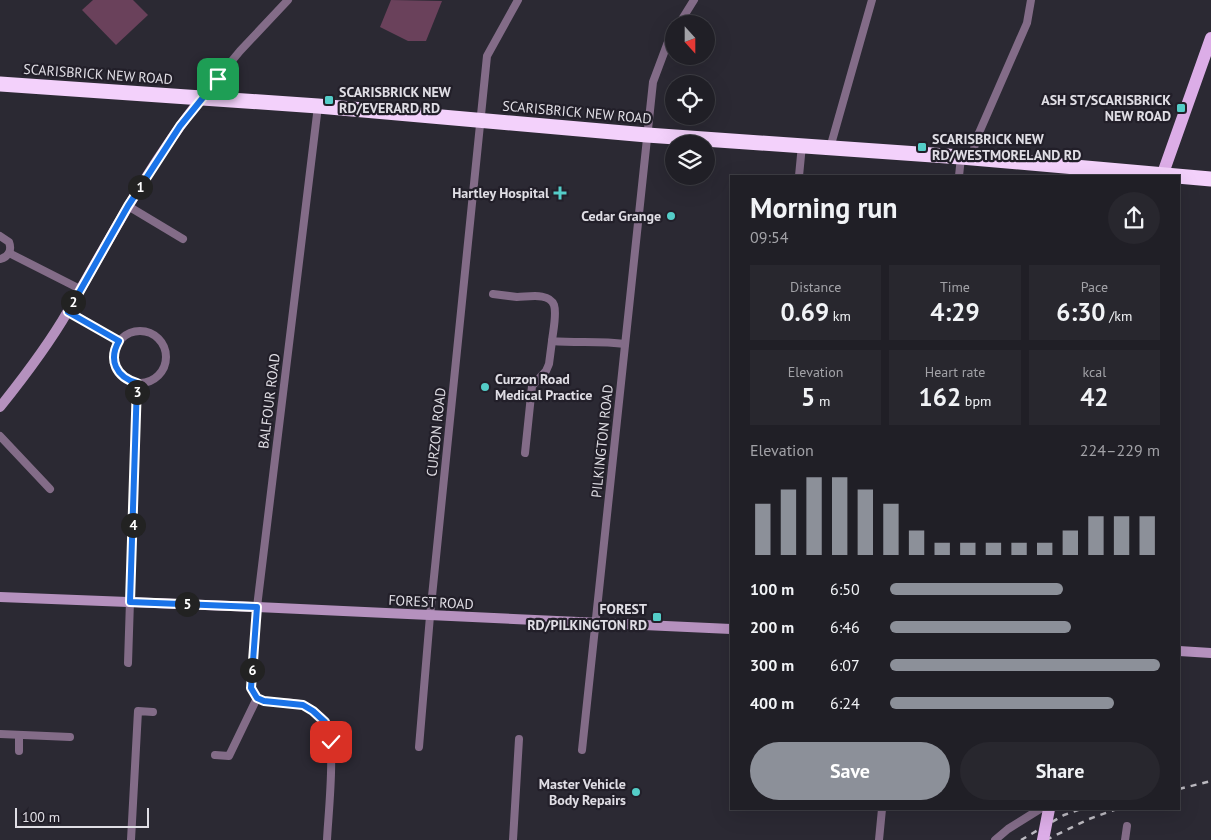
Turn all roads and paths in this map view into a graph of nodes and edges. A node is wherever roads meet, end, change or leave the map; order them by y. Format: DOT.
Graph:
graph roads {
  1 [pos="288,0"];
  2 [pos="518,0"];
  3 [pos="694,0"];
  4 [pos="872,0"];
  5 [pos="1031,0"];
  6 [pos="685,15"];
  7 [pos="1211,38"];
  8 [pos="665,50"];
  9 [pos="0,84"];
  10 [pos="202,98"];
  11 [pos="318,106"];
  12 [pos="479,120"];
  13 [pos="648,135"];
  14 [pos="802,145"];
  15 [pos="830,148"];
  16 [pos="967,158"];
  17 [pos="799,175"];
  18 [pos="958,175"];
  19 [pos="1151,175"];
  20 [pos="1162,175"];
  21 [pos="1180,177"];
  22 [pos="1211,179"];
  23 [pos="128,206"];
  24 [pos="0,236"];
  25 [pos="183,239"];
  26 [pos="9,253"];
  27 [pos="0,259"];
  28 [pos="80,288"];
  29 [pos="493,294"];
  30 [pos="68,312"];
  31 [pos="119,341"];
  32 [pos="552,341"];
  33 [pos="625,344"];
  34 [pos="137,383"];
  35 [pos="0,407"];
  36 [pos="0,436"];
  37 [pos="525,453"];
  38 [pos="50,489"];
  39 [pos="0,597"];
  40 [pos="130,602"];
  41 [pos="257,607"];
  42 [pos="430,616"];
  43 [pos="596,624"];
  44 [pos="730,630"];
  45 [pos="1180,651"];
  46 [pos="1211,653"];
  47 [pos="128,663"];
  48 [pos="257,698"];
  49 [pos="153,712"];
  50 [pos="0,734"];
  51 [pos="19,735"];
  52 [pos="70,736"];
  53 [pos="519,739"];
  54 [pos="419,747"];
  55 [pos="582,750"];
  56 [pos="19,751"];
  57 [pos="215,755"];
  58 [pos="882,810"];
  59 [pos="1038,810"];
  60 [pos="1049,810"];
  61 [pos="1127,826"];
  62 [pos="131,840"];
  63 [pos="326,840"];
  64 [pos="513,840"];
  65 [pos="879,840"];
  66 [pos="995,840"];
  67 [pos="1043,840"];
  68 [pos="1125,840"];
  1 -- 10 [label="street"];
  2 -- 12 [label="street, CURZON ROAD"];
  3 -- 6 [label="street"];
  4 -- 15 [label="street"];
  5 -- 16 [label="street"];
  7 -- 20 [label="main road"];
  8 -- 13 [label="street, PILKINGTON ROAD"];
  9 -- 10 [label="highway, SCARISBRICK NEW ROAD"];
  10 -- 11 [label="highway, SCARISBRICK NEW ROAD"];
  10 -- 23 [label="street"];
  11 -- 12 [label="highway, SCARISBRICK NEW ROAD"];
  11 -- 41 [label="street, BALFOUR ROAD"];
  12 -- 13 [label="highway, SCARISBRICK NEW ROAD"];
  12 -- 42 [label="street, CURZON ROAD"];
  13 -- 14 [label="highway, SCARISBRICK NEW ROAD"];
  13 -- 33 [label="street, PILKINGTON ROAD"];
  14 -- 15 [label="highway, SCARISBRICK NEW ROAD"];
  14 -- 17 [label="street"];
  15 -- 16 [label="highway, SCARISBRICK NEW ROAD"];
  16 -- 18 [label="street"];
  16 -- 19 [label="highway, SCARISBRICK NEW ROAD"];
  21 -- 22 [label="highway, SCARISBRICK NEW ROAD"];
  23 -- 25 [label="street"];
  23 -- 28 [label="street"];
  24 -- 26 [label="street"];
  26 -- 27 [label="street"];
  26 -- 28 [label="street"];
  28 -- 30 [label="street"];
  29 -- 32 [label="street"];
  30 -- 31 [label="street"];
  30 -- 35 [label="street"];
  31 -- 34 [label="street"];
  31 -- 34 [label="street"];
  32 -- 33 [label="street"];
  32 -- 37 [label="street"];
  33 -- 43 [label="street, PILKINGTON ROAD"];
  34 -- 40 [label="street"];
  36 -- 38 [label="street"];
  39 -- 40 [label="street, FOREST ROAD"];
  40 -- 41 [label="street, FOREST ROAD"];
  40 -- 47 [label="street"];
  41 -- 42 [label="street, FOREST ROAD"];
  41 -- 48 [label="street, BALFOUR ROAD"];
  42 -- 43 [label="street, FOREST ROAD"];
  42 -- 54 [label="street, CURZON ROAD"];
  43 -- 44 [label="street, FOREST ROAD"];
  43 -- 55 [label="street, PILKINGTON ROAD"];
  45 -- 46 [label="street"];
  48 -- 57 [label="street"];
  48 -- 63 [label="street"];
  49 -- 62 [label="street"];
  50 -- 51 [label="street"];
  51 -- 52 [label="street"];
  51 -- 56 [label="street"];
  53 -- 64 [label="street"];
  58 -- 65 [label="street"];
  59 -- 66 [label="street"];
  60 -- 67 [label="main road, bridge"];
  61 -- 68 [label="street"];
}
